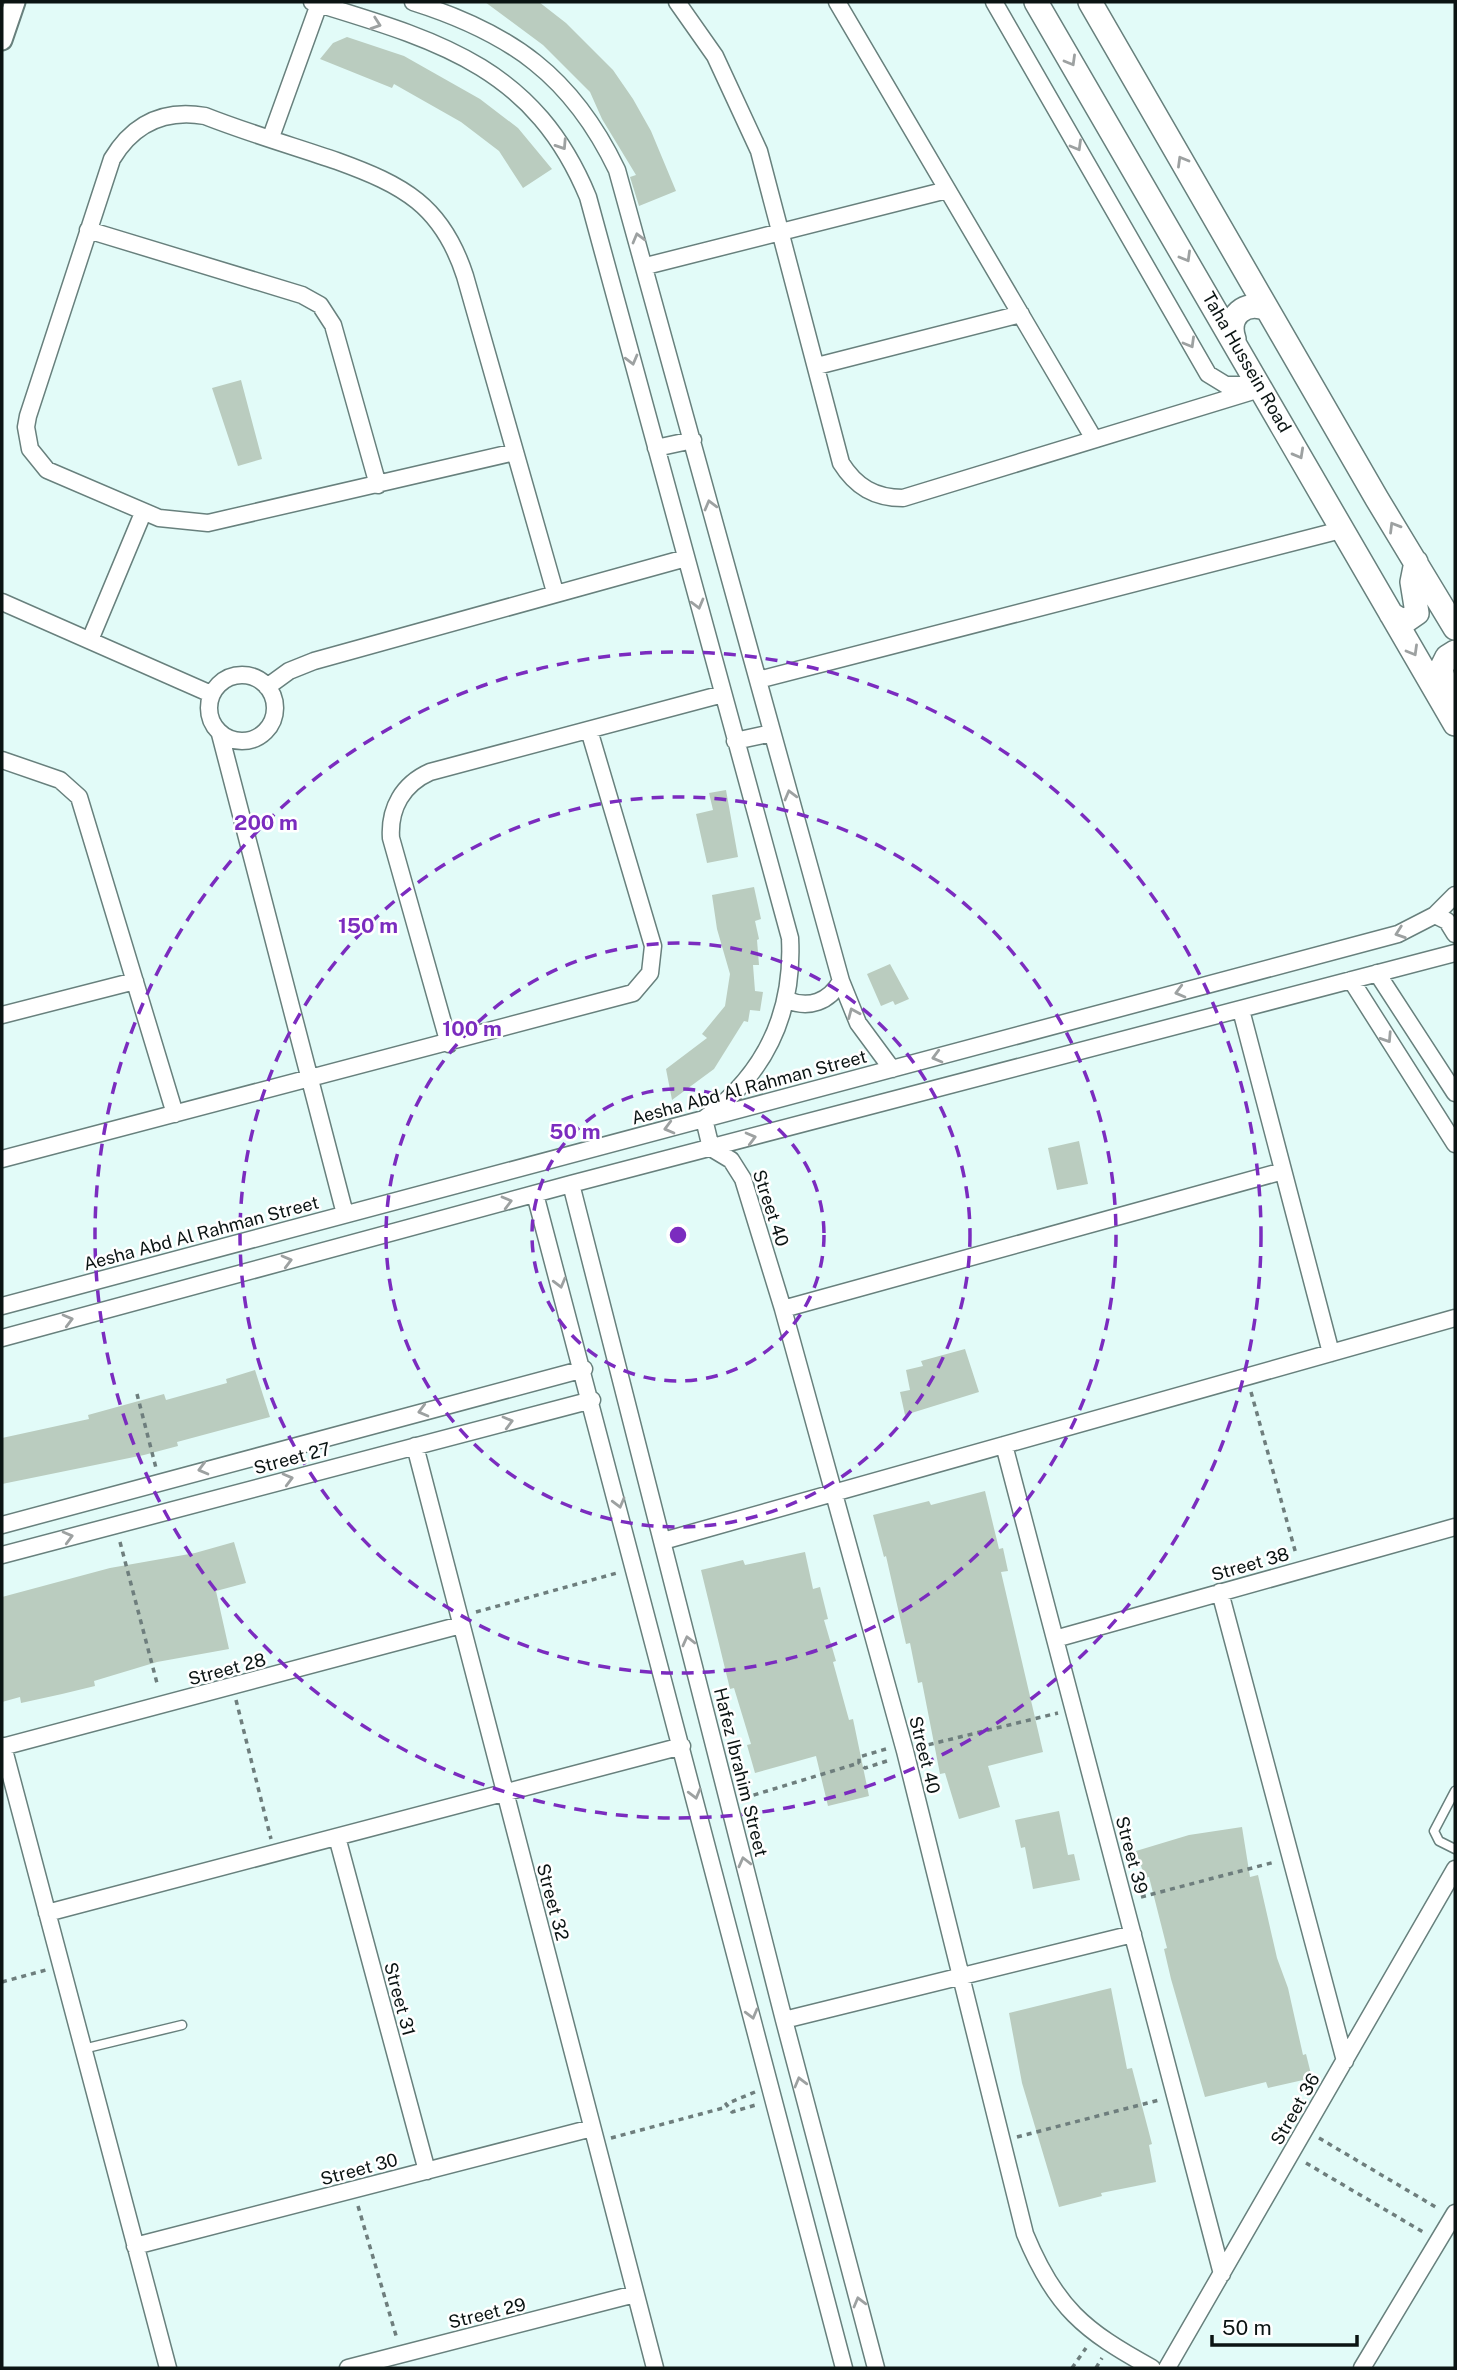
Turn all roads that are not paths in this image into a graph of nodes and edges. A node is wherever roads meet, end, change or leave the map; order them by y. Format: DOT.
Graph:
graph roads {
  1 [pos="15,2"];
  2 [pos="413,2"];
  3 [pos="677,2"];
  4 [pos="836,2"];
  5 [pos="994,2"];
  6 [pos="1036,2"];
  7 [pos="1090,2"];
  8 [pos="315,3"];
  9 [pos="444,6"];
  10 [pos="2,40"];
  11 [pos="271,137"];
  12 [pos="947,190"];
  13 [pos="88,230"];
  14 [pos="782,232"];
  15 [pos="646,266"];
  16 [pos="1267,309"];
  17 [pos="1021,314"];
  18 [pos="1234,339"];
  19 [pos="817,366"];
  20 [pos="1261,385"];
  21 [pos="1094,439"];
  22 [pos="693,440"];
  23 [pos="656,449"];
  24 [pos="515,452"];
  25 [pos="378,485"];
  26 [pos="143,513"];
  27 [pos="1341,530"];
  28 [pos="686,558"];
  29 [pos="1416,562"];
  30 [pos="555,593"];
  31 [pos="2,602"];
  32 [pos="1391,614"];
  33 [pos="1455,628"];
  34 [pos="90,640"];
  35 [pos="1455,652"];
  36 [pos="758,680"];
  37 [pos="267,687"];
  38 [pos="211,694"];
  39 [pos="723,694"];
  40 [pos="1452,719"];
  41 [pos="589,730"];
  42 [pos="772,733"];
  43 [pos="220,734"];
  44 [pos="735,741"];
  45 [pos="2,760"];
  46 [pos="1455,895"];
  47 [pos="1435,915"];
  48 [pos="1455,934"];
  49 [pos="1455,951"];
  50 [pos="1377,974"];
  51 [pos="1351,980"];
  52 [pos="135,981"];
  53 [pos="841,981"];
  54 [pos="786,1000"];
  55 [pos="1241,1010"];
  56 [pos="2,1015"];
  57 [pos="449,1044"];
  58 [pos="966,1049"];
  59 [pos="892,1069"];
  60 [pos="310,1079"];
  61 [pos="976,1079"];
  62 [pos="1455,1093"];
  63 [pos="175,1114"];
  64 [pos="704,1119"];
  65 [pos="1455,1144"];
  66 [pos="711,1148"];
  67 [pos="2,1159"];
  68 [pos="1283,1171"];
  69 [pos="571,1184"];
  70 [pos="536,1194"];
  71 [pos="345,1214"];
  72 [pos="223,1247"];
  73 [pos="231,1276"];
  74 [pos="2,1306"];
  75 [pos="783,1309"];
  76 [pos="1455,1318"];
  77 [pos="2,1338"];
  78 [pos="1331,1353"];
  79 [pos="584,1369"];
  80 [pos="592,1400"];
  81 [pos="1004,1445"];
  82 [pos="415,1446"];
  83 [pos="834,1495"];
  84 [pos="2,1525"];
  85 [pos="1455,1527"];
  86 [pos="663,1541"];
  87 [pos="2,1555"];
  88 [pos="1220,1592"];
  89 [pos="460,1621"];
  90 [pos="1055,1639"];
  91 [pos="682,1746"];
  92 [pos="3,1747"];
  93 [pos="1455,1791"];
  94 [pos="505,1793"];
  95 [pos="337,1837"];
  96 [pos="1455,1849"];
  97 [pos="1455,1869"];
  98 [pos="47,1913"];
  99 [pos="1133,1934"];
  100 [pos="960,1977"];
  101 [pos="784,2020"];
  102 [pos="182,2025"];
  103 [pos="83,2049"];
  104 [pos="1345,2061"];
  105 [pos="594,2135"];
  106 [pos="427,2171"];
  107 [pos="1454,2216"];
  108 [pos="135,2246"];
  109 [pos="1222,2274"];
  110 [pos="635,2294"];
  111 [pos="168,2368"];
  112 [pos="348,2368"];
  113 [pos="655,2368"];
  114 [pos="844,2368"];
  115 [pos="876,2368"];
  116 [pos="1152,2368"];
  117 [pos="1167,2368"];
  118 [pos="1362,2368"];
  1 -- 10 [label="street"];
  2 -- 9 [label="street"];
  3 -- 14 [label="street"];
  4 -- 12 [label="street"];
  5 -- 20 [label="street, one-way"];
  6 -- 18 [label="main road, Taha Hussein Road, one-way"];
  16 -- 7 [label="main road, one-way"];
  8 -- 11 [label="street"];
  8 -- 23 [label="street, one-way"];
  15 -- 9 [label="street, one-way"];
  11 -- 13 [label="street"];
  11 -- 24 [label="street"];
  12 -- 14 [label="street"];
  12 -- 17 [label="street"];
  13 -- 25 [label="street"];
  13 -- 26 [label="street"];
  14 -- 15 [label="street"];
  14 -- 19 [label="street"];
  15 -- 22 [label="street"];
  16 -- 18 [label="main road"];
  29 -- 16 [label="main road, one-way"];
  17 -- 19 [label="street"];
  17 -- 21 [label="street"];
  18 -- 20 [label="main road, Taha Hussein Road"];
  19 -- 21 [label="street"];
  20 -- 21 [label="street"];
  20 -- 27 [label="main road, Taha Hussein Road, one-way"];
  22 -- 23 [label="street"];
  36 -- 22 [label="street, one-way"];
  23 -- 28 [label="street"];
  24 -- 25 [label="street"];
  24 -- 30 [label="street"];
  25 -- 26 [label="street"];
  26 -- 34 [label="street"];
  27 -- 32 [label="main road, Taha Hussein Road"];
  27 -- 36 [label="street"];
  28 -- 30 [label="street"];
  28 -- 39 [label="street, one-way"];
  29 -- 32 [label="main road"];
  29 -- 33 [label="main road"];
  30 -- 37 [label="street"];
  31 -- 34 [label="street"];
  32 -- 40 [label="main road, Taha Hussein Road, one-way"];
  34 -- 38 [label="street"];
  35 -- 40 [label="main road"];
  36 -- 42 [label="street"];
  37 -- 38 [label="street"];
  37 -- 43 [label="street"];
  38 -- 43 [label="street"];
  39 -- 41 [label="street"];
  39 -- 44 [label="street"];
  41 -- 57 [label="street"];
  41 -- 57 [label="street"];
  42 -- 44 [label="street"];
  53 -- 42 [label="street, one-way"];
  43 -- 60 [label="street"];
  44 -- 54 [label="street"];
  45 -- 52 [label="street"];
  46 -- 47 [label="street, Aesha Abd Al Rahman Street"];
  47 -- 48 [label="street"];
  47 -- 58 [label="street, Aesha Abd Al Rahman Street, one-way"];
  49 -- 50 [label="street"];
  50 -- 51 [label="street"];
  50 -- 62 [label="street"];
  51 -- 55 [label="street"];
  51 -- 65 [label="street, one-way"];
  52 -- 56 [label="street"];
  52 -- 63 [label="street"];
  53 -- 54 [label="street"];
  59 -- 53 [label="street, one-way"];
  54 -- 64 [label="street"];
  55 -- 61 [label="street"];
  55 -- 68 [label="street"];
  57 -- 60 [label="street"];
  58 -- 59 [label="street, Aesha Abd Al Rahman Street, one-way"];
  58 -- 61 [label="street"];
  59 -- 64 [label="street, Aesha Abd Al Rahman Street"];
  60 -- 63 [label="street"];
  60 -- 71 [label="street"];
  66 -- 61 [label="street, one-way"];
  63 -- 67 [label="street"];
  64 -- 66 [label="street"];
  64 -- 71 [label="street, Aesha Abd Al Rahman Street, one-way"];
  66 -- 69 [label="street"];
  66 -- 75 [label="street, Street 40"];
  68 -- 75 [label="street"];
  68 -- 78 [label="street"];
  69 -- 70 [label="street"];
  69 -- 86 [label="street, Hafez Ibrahim Street"];
  73 -- 70 [label="street, one-way"];
  70 -- 79 [label="street, one-way"];
  71 -- 72 [label="street, Aesha Abd Al Rahman Street"];
  72 -- 73 [label="street"];
  72 -- 74 [label="street, Aesha Abd Al Rahman Street"];
  77 -- 73 [label="street, one-way"];
  75 -- 83 [label="street, Street 40"];
  76 -- 78 [label="street"];
  78 -- 81 [label="street"];
  79 -- 80 [label="street"];
  79 -- 84 [label="street, Street 27, one-way"];
  82 -- 80 [label="street, Street 27, one-way"];
  80 -- 91 [label="street, one-way"];
  81 -- 83 [label="street"];
  81 -- 90 [label="street, Street 39"];
  87 -- 82 [label="street, Street 27, one-way"];
  82 -- 89 [label="street, Street 32"];
  83 -- 86 [label="street"];
  83 -- 100 [label="street, Street 40"];
  85 -- 88 [label="street, Street 38"];
  101 -- 86 [label="street, Hafez Ibrahim Street, one-way"];
  88 -- 90 [label="street, Street 38"];
  88 -- 104 [label="street"];
  89 -- 92 [label="street, Street 28"];
  89 -- 94 [label="street, Street 32"];
  90 -- 99 [label="street, Street 39"];
  91 -- 94 [label="street"];
  91 -- 114 [label="street, one-way"];
  92 -- 98 [label="street"];
  93 -- 96 [label="lane"];
  94 -- 95 [label="street"];
  94 -- 105 [label="street, Street 32"];
  95 -- 98 [label="street"];
  95 -- 106 [label="street, Street 31"];
  97 -- 104 [label="street, Street 36"];
  98 -- 103 [label="street"];
  99 -- 100 [label="street"];
  99 -- 109 [label="street, Street 39"];
  100 -- 101 [label="street"];
  100 -- 116 [label="street, Street 40"];
  115 -- 101 [label="street, Hafez Ibrahim Street, one-way"];
  102 -- 103 [label="lane"];
  103 -- 108 [label="street"];
  104 -- 109 [label="street, Street 36"];
  105 -- 106 [label="street, Street 30"];
  105 -- 110 [label="street, Street 32"];
  106 -- 108 [label="street, Street 30"];
  107 -- 118 [label="street"];
  108 -- 111 [label="street"];
  109 -- 117 [label="street, Street 36"];
  110 -- 112 [label="street, Street 29"];
  110 -- 113 [label="street, Street 32"];
}
